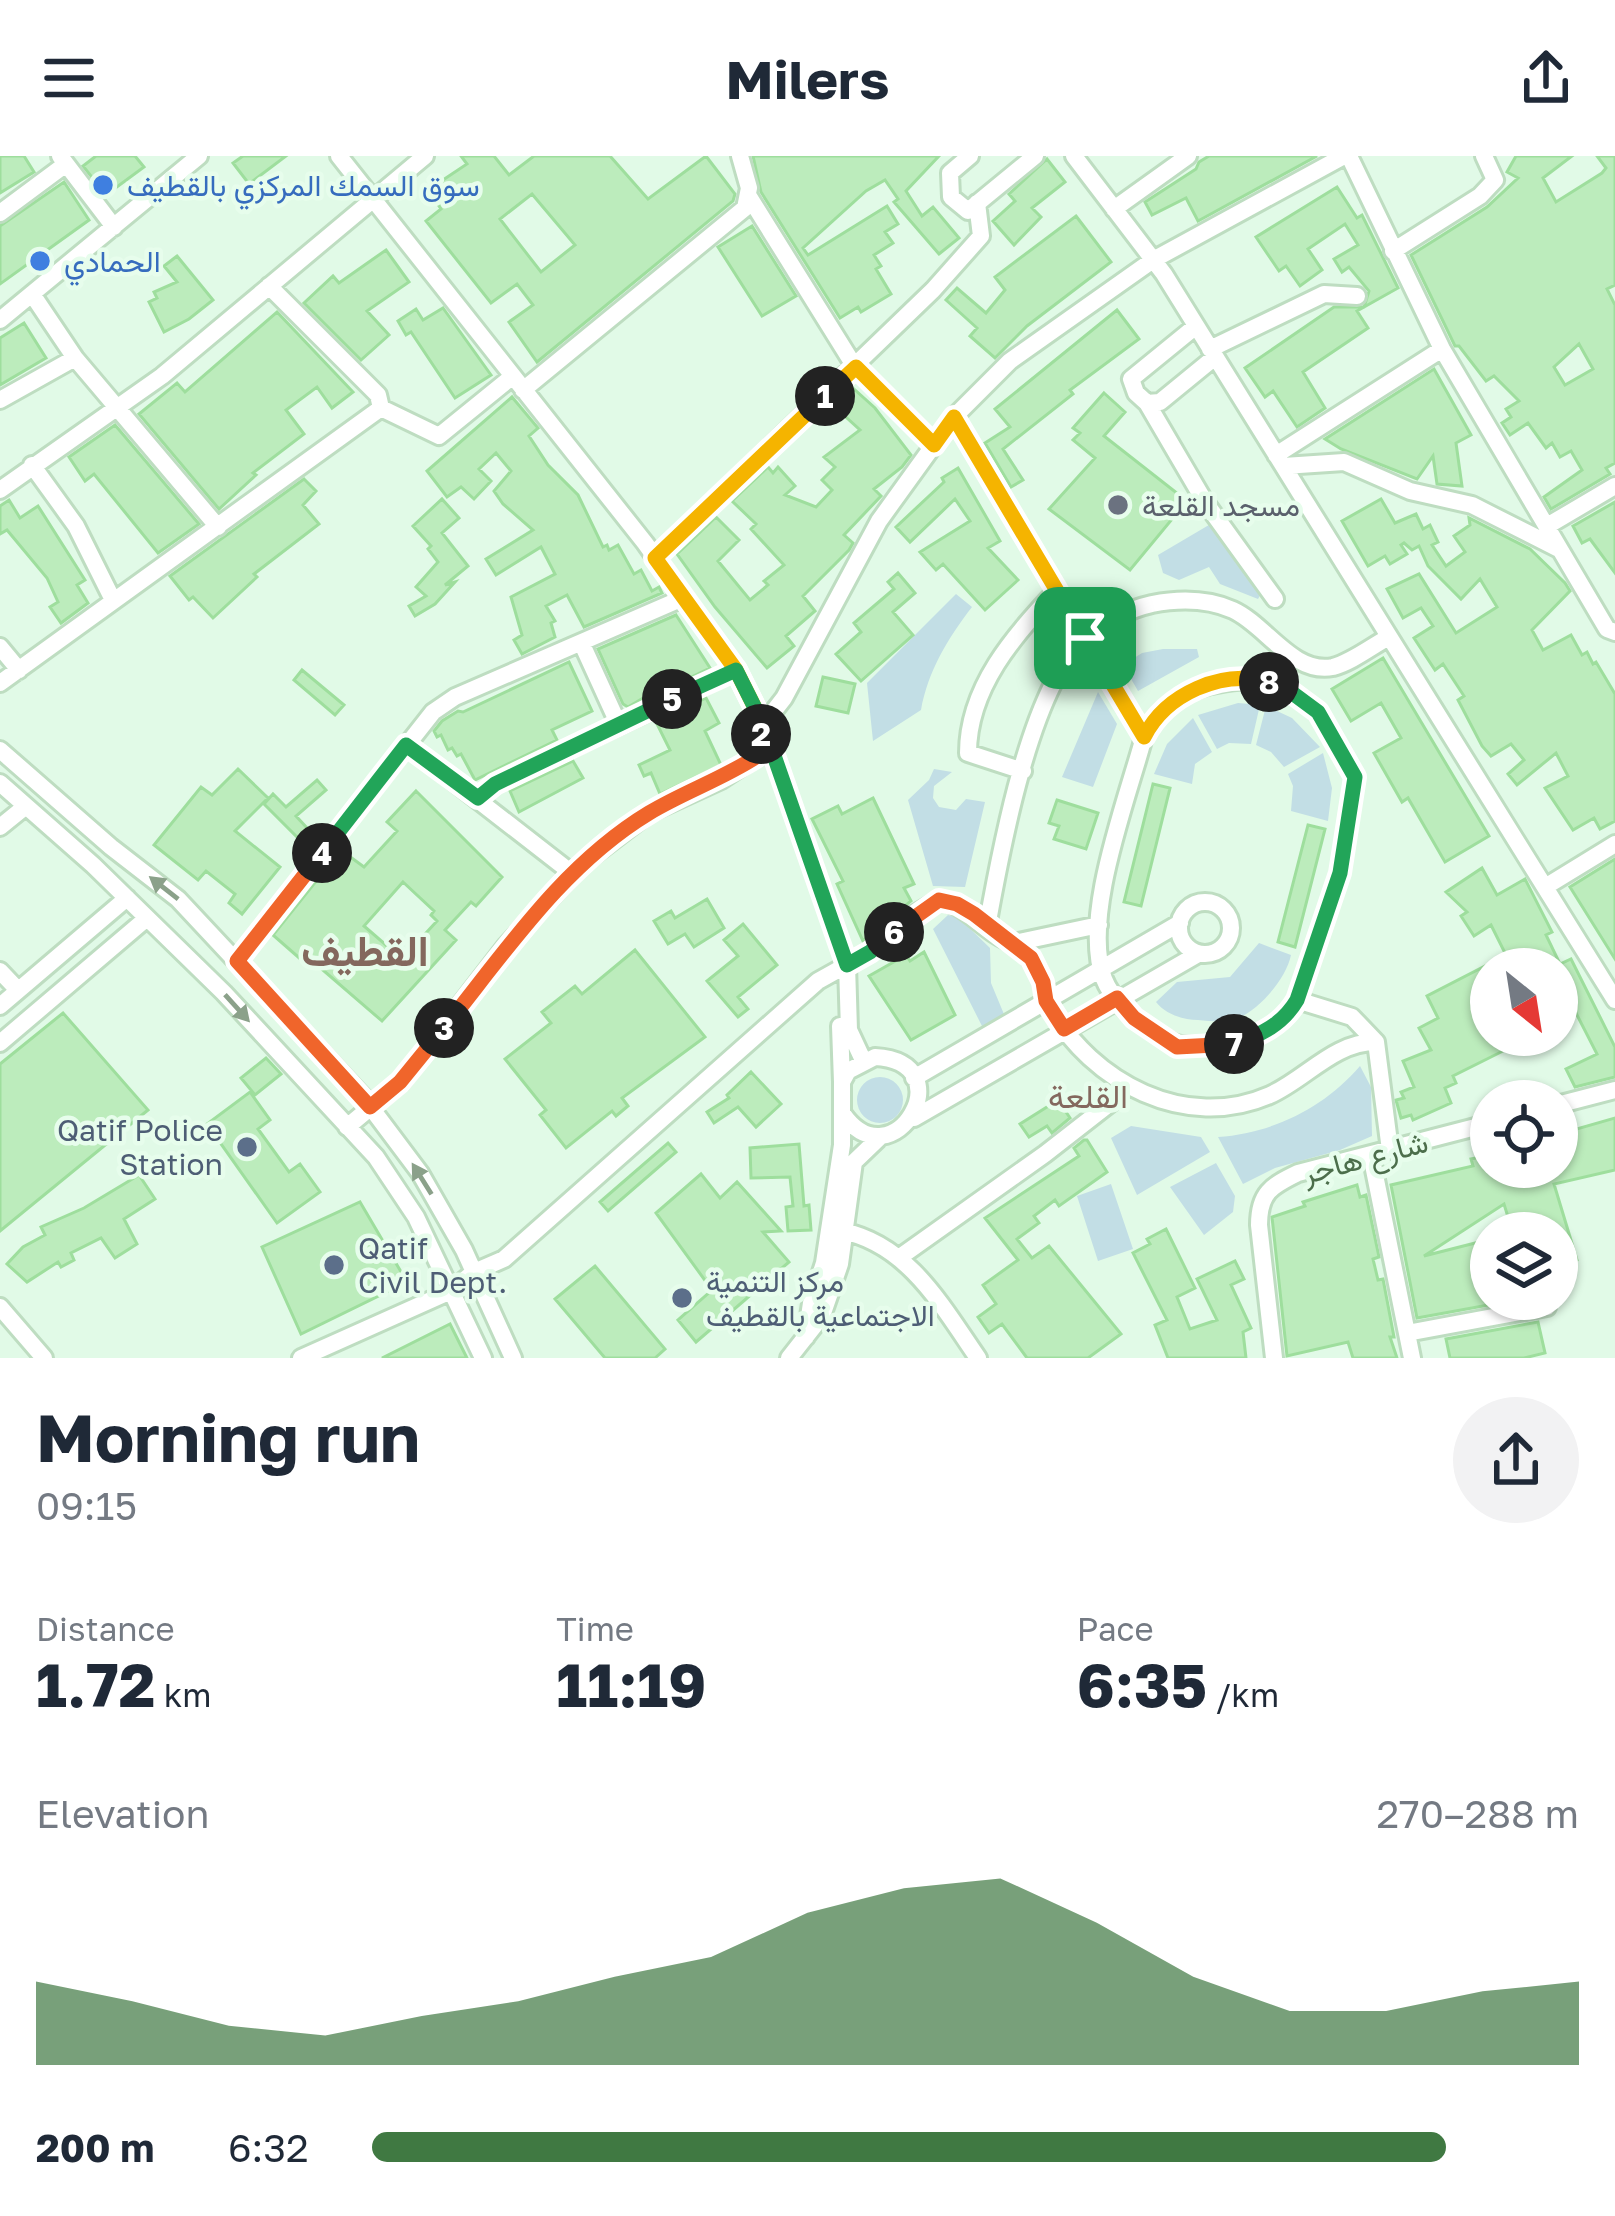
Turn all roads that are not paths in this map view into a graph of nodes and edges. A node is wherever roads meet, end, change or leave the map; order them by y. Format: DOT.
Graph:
graph roads {
  1 [pos="199,156"];
  2 [pos="339,156"];
  3 [pos="425,156"];
  4 [pos="740,156"];
  5 [pos="970,156"];
  6 [pos="1035,156"];
  7 [pos="1073,156"];
  8 [pos="1188,156"];
  9 [pos="1346,156"];
  10 [pos="1484,156"];
  11 [pos="63,160"];
  12 [pos="748,195"];
  13 [pos="373,198"];
  14 [pos="977,203"];
  15 [pos="1114,209"];
  16 [pos="0,214"];
  17 [pos="114,226"];
  18 [pos="1393,251"];
  19 [pos="1153,260"];
  20 [pos="269,286"];
  21 [pos="32,294"];
  22 [pos="1357,296"];
  23 [pos="0,320"];
  24 [pos="1196,326"];
  25 [pos="1442,349"];
  26 [pos="1212,353"];
  27 [pos="75,358"];
  28 [pos="856,367"];
  29 [pos="518,383"];
  30 [pos="0,400"];
  31 [pos="1147,403"];
  32 [pos="121,408"];
  33 [pos="381,408"];
  34 [pos="954,417"];
  35 [pos="934,445"];
  36 [pos="1280,461"];
  37 [pos="32,465"];
  38 [pos="1615,486"];
  39 [pos="0,490"];
  40 [pos="1546,526"];
  41 [pos="218,527"];
  42 [pos="1559,550"];
  43 [pos="655,558"];
  44 [pos="1057,590"];
  45 [pos="683,598"];
  46 [pos="1275,599"];
  47 [pos="112,600"];
  48 [pos="1615,632"];
  49 [pos="1389,637"];
  50 [pos="1085,638"];
  51 [pos="582,644"];
  52 [pos="0,647"];
  53 [pos="19,670"];
  54 [pos="736,670"];
  55 [pos="0,683"];
  56 [pos="618,723"];
  57 [pos="763,724"];
  58 [pos="1144,737"];
  59 [pos="406,745"];
  60 [pos="0,750"];
  61 [pos="1023,771"];
  62 [pos="0,783"];
  63 [pos="478,798"];
  64 [pos="26,806"];
  65 [pos="0,827"];
  66 [pos="1615,844"];
  67 [pos="572,874"];
  68 [pos="1545,887"];
  69 [pos="127,898"];
  70 [pos="147,918"];
  71 [pos="1180,923"];
  72 [pos="1099,925"];
  73 [pos="987,927"];
  74 [pos="1014,943"];
  75 [pos="1198,954"];
  76 [pos="237,961"];
  77 [pos="840,961"];
  78 [pos="1101,969"];
  79 [pos="0,971"];
  80 [pos="18,990"];
  81 [pos="1117,998"];
  82 [pos="1297,1000"];
  83 [pos="1615,1000"];
  84 [pos="1046,1001"];
  85 [pos="0,1006"];
  86 [pos="1064,1029"];
  87 [pos="1376,1042"];
  88 [pos="0,1043"];
  89 [pos="863,1060"];
  90 [pos="914,1078"];
  91 [pos="842,1082"];
  92 [pos="1124,1087"];
  93 [pos="1615,1090"];
  94 [pos="1578,1100"];
  95 [pos="370,1107"];
  96 [pos="843,1114"];
  97 [pos="913,1118"];
  98 [pos="347,1127"];
  99 [pos="1470,1129"];
  100 [pos="880,1137"];
  101 [pos="1390,1150"];
  102 [pos="1371,1155"];
  103 [pos="842,1231"];
  104 [pos="900,1257"];
  105 [pos="474,1272"];
  106 [pos="451,1291"];
  107 [pos="0,1306"];
  108 [pos="1477,1320"];
  109 [pos="1407,1333"];
  110 [pos="806,1336"];
  111 [pos="306,1357"];
  112 [pos="44,1358"];
  113 [pos="483,1358"];
  114 [pos="513,1358"];
  115 [pos="789,1358"];
  116 [pos="977,1358"];
  117 [pos="1274,1358"];
  118 [pos="1412,1358"];
  1 -- 17 [label="street"];
  2 -- 13 [label="street"];
  3 -- 13 [label="street"];
  4 -- 12 [label="street"];
  5 -- 14 [label="street"];
  6 -- 14 [label="street"];
  7 -- 15 [label="street"];
  8 -- 15 [label="street"];
  9 -- 18 [label="street"];
  9 -- 19 [label="street"];
  10 -- 18 [label="street"];
  11 -- 16 [label="street"];
  11 -- 17 [label="street"];
  12 -- 28 [label="street"];
  12 -- 29 [label="street"];
  13 -- 20 [label="street"];
  13 -- 29 [label="street"];
  14 -- 28 [label="street"];
  15 -- 19 [label="street"];
  17 -- 21 [label="street"];
  18 -- 25 [label="street"];
  19 -- 24 [label="street"];
  19 -- 34 [label="street"];
  20 -- 32 [label="street"];
  20 -- 33 [label="street"];
  21 -- 23 [label="street"];
  21 -- 27 [label="street"];
  22 -- 26 [label="street"];
  24 -- 26 [label="street"];
  24 -- 31 [label="street"];
  25 -- 36 [label="street"];
  25 -- 40 [label="street"];
  26 -- 31 [label="street"];
  26 -- 36 [label="street"];
  27 -- 30 [label="street"];
  27 -- 32 [label="street"];
  28 -- 35 [label="street"];
  28 -- 43 [label="street"];
  29 -- 33 [label="street"];
  29 -- 43 [label="street"];
  31 -- 46 [label="street"];
  32 -- 37 [label="street"];
  32 -- 41 [label="street"];
  33 -- 41 [label="street"];
  34 -- 35 [label="street"];
  34 -- 44 [label="street"];
  35 -- 57 [label="street"];
  36 -- 42 [label="street"];
  36 -- 49 [label="street"];
  37 -- 39 [label="street"];
  37 -- 47 [label="street"];
  38 -- 40 [label="street"];
  40 -- 42 [label="street"];
  41 -- 47 [label="street"];
  42 -- 48 [label="street"];
  43 -- 45 [label="street"];
  44 -- 50 [label="street"];
  44 -- 61 [label="street"];
  45 -- 51 [label="street"];
  45 -- 54 [label="street"];
  47 -- 53 [label="street"];
  49 -- 50 [label="street"];
  49 -- 68 [label="street"];
  50 -- 58 [label="street"];
  50 -- 61 [label="street"];
  51 -- 56 [label="street"];
  51 -- 59 [label="street"];
  52 -- 53 [label="street"];
  53 -- 55 [label="street"];
  54 -- 56 [label="street"];
  54 -- 57 [label="street"];
  56 -- 63 [label="street"];
  57 -- 67 [label="street"];
  57 -- 77 [label="street"];
  58 -- 72 [label="street"];
  58 -- 82 [label="street"];
  59 -- 63 [label="street"];
  59 -- 76 [label="street"];
  76 -- 60 [label="street, one-way"];
  61 -- 73 [label="street"];
  62 -- 64 [label="street"];
  63 -- 67 [label="street"];
  64 -- 65 [label="street"];
  64 -- 69 [label="street"];
  66 -- 68 [label="street"];
  67 -- 95 [label="street"];
  68 -- 83 [label="street"];
  69 -- 70 [label="street"];
  69 -- 80 [label="street"];
  70 -- 88 [label="street"];
  70 -- 98 [label="street, one-way"];
  71 -- 75 [label="street"];
  71 -- 75 [label="street"];
  71 -- 78 [label="street"];
  72 -- 74 [label="street"];
  72 -- 78 [label="street"];
  73 -- 74 [label="street"];
  73 -- 77 [label="street"];
  74 -- 84 [label="street"];
  75 -- 81 [label="street"];
  76 -- 95 [label="street"];
  77 -- 89 [label="street"];
  77 -- 91 [label="street"];
  77 -- 105 [label="street"];
  78 -- 81 [label="street"];
  78 -- 84 [label="street"];
  79 -- 80 [label="street"];
  80 -- 85 [label="street"];
  81 -- 82 [label="street"];
  81 -- 86 [label="street"];
  82 -- 87 [label="street"];
  84 -- 86 [label="street"];
  84 -- 90 [label="street"];
  86 -- 92 [label="street"];
  86 -- 97 [label="street"];
  87 -- 92 [label="street"];
  87 -- 101 [label="street"];
  89 -- 90 [label="street"];
  89 -- 91 [label="street"];
  90 -- 97 [label="street"];
  91 -- 96 [label="street"];
  92 -- 104 [label="street"];
  93 -- 94 [label="street"];
  95 -- 98 [label="street"];
  105 -- 95 [label="street, one-way"];
  96 -- 100 [label="street"];
  96 -- 110 [label="street"];
  97 -- 100 [label="street"];
  98 -- 106 [label="street"];
  99 -- 101 [label="street, شارع هاجر"];
  100 -- 103 [label="street"];
  101 -- 102 [label="street, شارع هاجر"];
  102 -- 109 [label="street"];
  102 -- 117 [label="street, شارع هاجر"];
  103 -- 104 [label="street"];
  103 -- 110 [label="street"];
  104 -- 116 [label="street"];
  105 -- 106 [label="street"];
  105 -- 114 [label="street"];
  106 -- 111 [label="street"];
  106 -- 113 [label="street"];
  107 -- 112 [label="street"];
  108 -- 109 [label="street"];
  109 -- 118 [label="street"];
  110 -- 115 [label="street"];
}
